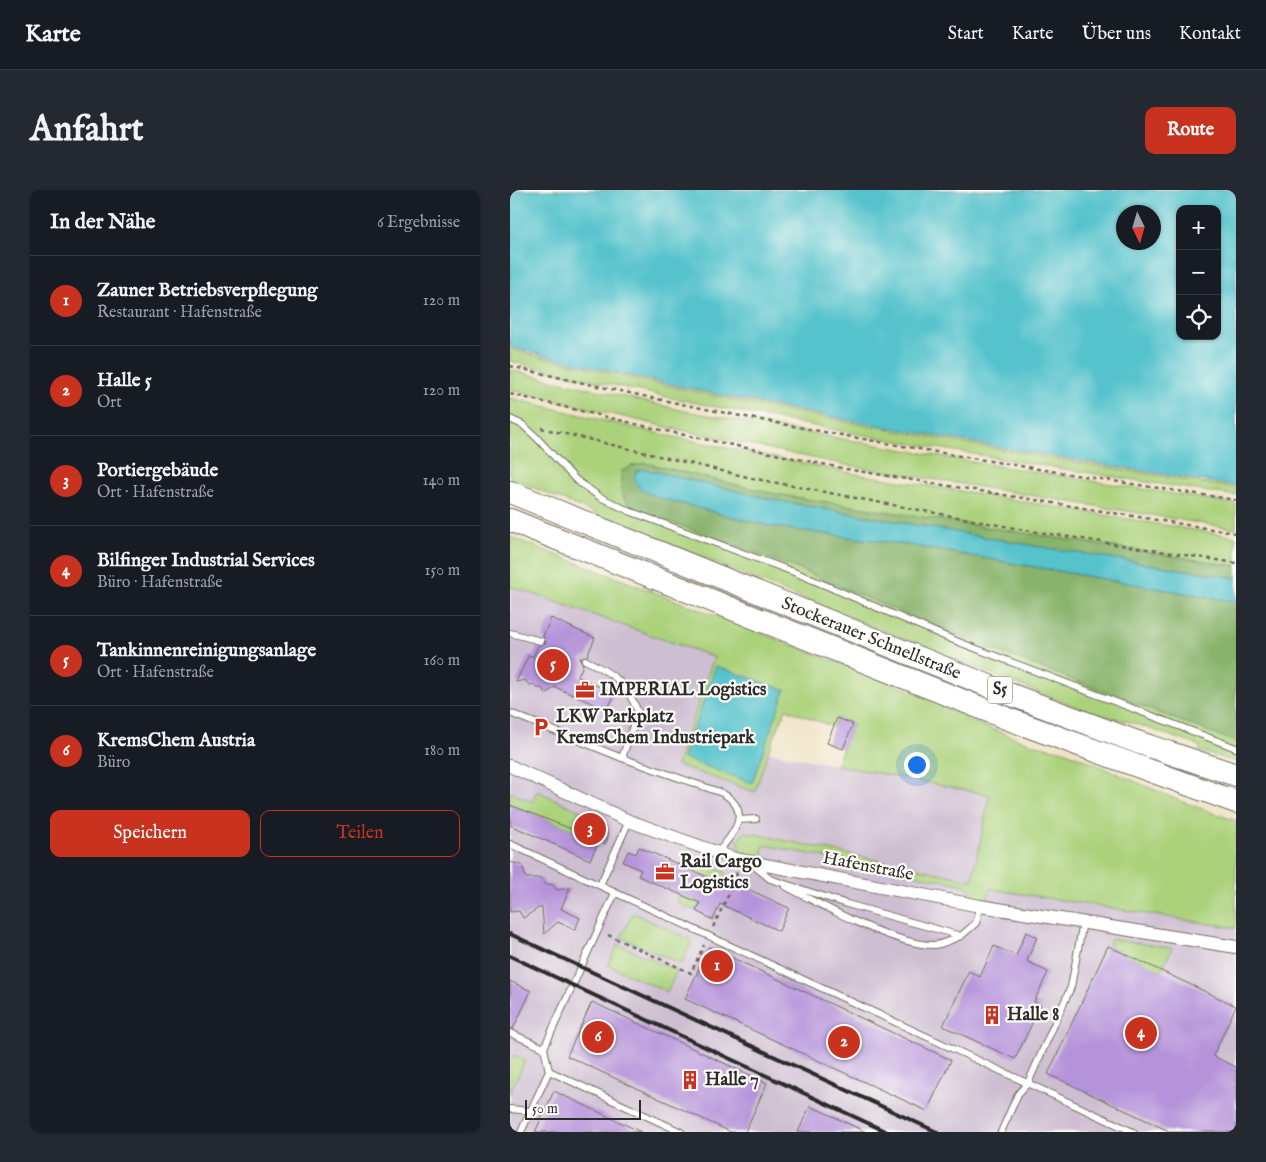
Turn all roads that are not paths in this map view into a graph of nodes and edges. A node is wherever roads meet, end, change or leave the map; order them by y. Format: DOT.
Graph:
graph roads {
  1 [pos="510,419"];
  2 [pos="510,492"];
  3 [pos="510,520"];
  4 [pos="510,633"];
  5 [pos="541,641"];
  6 [pos="585,660"];
  7 [pos="510,712"];
  8 [pos="1236,748"];
  9 [pos="622,758"];
  10 [pos="510,766"];
  11 [pos="1236,775"];
  12 [pos="1236,802"];
  13 [pos="756,819"];
  14 [pos="739,820"];
  15 [pos="629,821"];
  16 [pos="510,844"];
  17 [pos="717,853"];
  18 [pos="749,862"];
  19 [pos="770,879"];
  20 [pos="600,886"];
  21 [pos="615,893"];
  22 [pos="980,906"];
  23 [pos="1083,922"];
  24 [pos="961,936"];
  25 [pos="1236,947"];
  26 [pos="510,1033"];
  27 [pos="544,1048"];
  28 [pos="550,1070"];
  29 [pos="1028,1083"];
  30 [pos="510,1108"];
  31 [pos="531,1111"];
  32 [pos="521,1132"];
  33 [pos="680,1132"];
  34 [pos="1001,1132"];
  35 [pos="1133,1132"];
  1 -- 8 [label="lane"];
  2 -- 11 [label="highway, Stockerauer Schnellstraße / S5"];
  3 -- 12 [label="highway, Stockerauer Schnellstraße / S5"];
  4 -- 5 [label="lane"];
  6 -- 9 [label="lane"];
  7 -- 9 [label="lane"];
  9 -- 14 [label="lane"];
  10 -- 15 [label="street, Hafenstraße"];
  13 -- 14 [label="lane"];
  14 -- 17 [label="lane"];
  15 -- 17 [label="street, Hafenstraße"];
  15 -- 20 [label="lane"];
  16 -- 20 [label="lane"];
  17 -- 18 [label="street, Hafenstraße"];
  18 -- 19 [label="lane"];
  18 -- 22 [label="street, Hafenstraße"];
  19 -- 24 [label="lane"];
  19 -- 24 [label="lane"];
  20 -- 21 [label="lane"];
  21 -- 27 [label="lane"];
  21 -- 29 [label="lane"];
  22 -- 23 [label="street, Hafenstraße"];
  22 -- 24 [label="lane"];
  23 -- 25 [label="street, Hafenstraße"];
  23 -- 29 [label="lane"];
  26 -- 27 [label="lane"];
  27 -- 28 [label="lane"];
  28 -- 31 [label="lane"];
  28 -- 33 [label="lane"];
  29 -- 34 [label="lane"];
  29 -- 35 [label="lane"];
  30 -- 31 [label="lane"];
  31 -- 32 [label="lane"];
}
